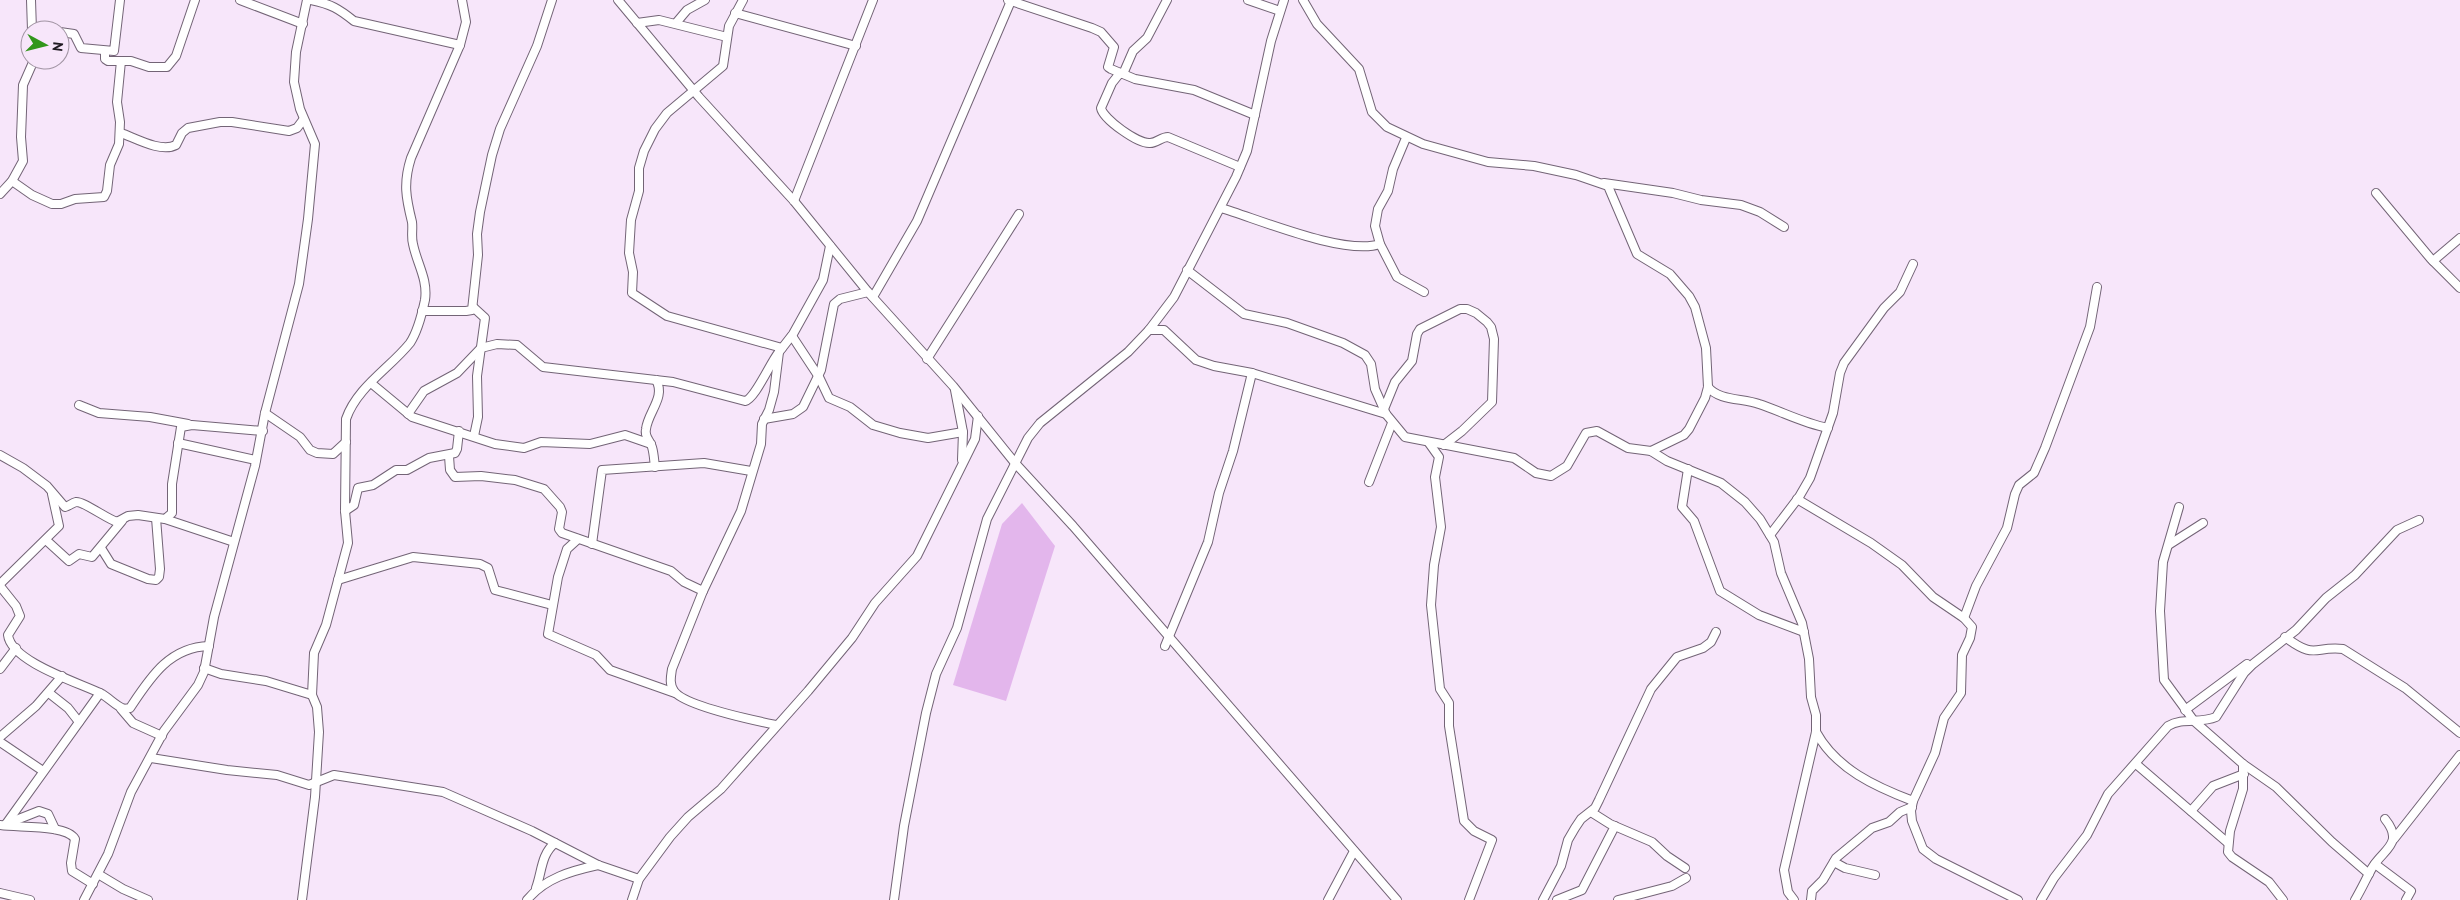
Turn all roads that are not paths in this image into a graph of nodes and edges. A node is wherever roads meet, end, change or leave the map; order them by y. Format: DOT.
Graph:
graph roads {
  1 [pos="31,0"];
  2 [pos="120,0"];
  3 [pos="196,0"];
  4 [pos="240,0"];
  5 [pos="307,0"];
  6 [pos="311,0"];
  7 [pos="462,0"];
  8 [pos="552,0"];
  9 [pos="618,0"];
  10 [pos="705,0"];
  11 [pos="743,0"];
  12 [pos="873,0"];
  13 [pos="1009,0"];
  14 [pos="1167,0"];
  15 [pos="1248,0"];
  16 [pos="1284,0"];
  17 [pos="1303,0"];
  18 [pos="1280,11"];
  19 [pos="735,14"];
  20 [pos="32,20"];
  21 [pos="637,23"];
  22 [pos="676,23"];
  23 [pos="303,24"];
  24 [pos="70,33"];
  25 [pos="727,37"];
  26 [pos="460,45"];
  27 [pos="856,46"];
  28 [pos="105,51"];
  29 [pos="121,61"];
  30 [pos="30,70"];
  31 [pos="1122,74"];
  32 [pos="693,89"];
  33 [pos="1255,115"];
  34 [pos="303,120"];
  35 [pos="121,133"];
  36 [pos="1406,138"];
  37 [pos="1240,167"];
  38 [pos="12,181"];
  39 [pos="1604,184"];
  40 [pos="0,194"];
  41 [pos="2376,194"];
  42 [pos="794,201"];
  43 [pos="1221,208"];
  44 [pos="1019,214"];
  45 [pos="1784,227"];
  46 [pos="2460,238"];
  47 [pos="1380,244"];
  48 [pos="830,246"];
  49 [pos="2433,261"];
  50 [pos="1913,264"];
  51 [pos="1187,270"];
  52 [pos="2097,287"];
  53 [pos="2460,288"];
  54 [pos="1424,292"];
  55 [pos="870,295"];
  56 [pos="473,307"];
  57 [pos="422,311"];
  58 [pos="1149,330"];
  59 [pos="792,336"];
  60 [pos="481,348"];
  61 [pos="780,350"];
  62 [pos="927,359"];
  63 [pos="1252,373"];
  64 [pos="819,377"];
  65 [pos="656,380"];
  66 [pos="371,383"];
  67 [pos="1708,387"];
  68 [pos="955,388"];
  69 [pos="79,405"];
  70 [pos="1385,412"];
  71 [pos="265,413"];
  72 [pos="408,414"];
  73 [pos="978,416"];
  74 [pos="764,419"];
  75 [pos="1392,423"];
  76 [pos="192,425"];
  77 [pos="1828,428"];
  78 [pos="263,431"];
  79 [pos="459,431"];
  80 [pos="963,432"];
  81 [pos="474,436"];
  82 [pos="346,442"];
  83 [pos="178,443"];
  84 [pos="1429,443"];
  85 [pos="651,444"];
  86 [pos="1444,445"];
  87 [pos="1651,451"];
  88 [pos="0,455"];
  89 [pos="449,456"];
  90 [pos="256,460"];
  91 [pos="962,463"];
  92 [pos="1015,463"];
  93 [pos="654,467"];
  94 [pos="1688,469"];
  95 [pos="751,472"];
  96 [pos="1369,482"];
  97 [pos="52,494"];
  98 [pos="1797,499"];
  99 [pos="2179,507"];
  100 [pos="345,511"];
  101 [pos="156,518"];
  102 [pos="165,519"];
  103 [pos="2419,520"];
  104 [pos="122,521"];
  105 [pos="2203,523"];
  106 [pos="1770,535"];
  107 [pos="578,539"];
  108 [pos="46,540"];
  109 [pos="234,542"];
  110 [pos="592,544"];
  111 [pos="2170,544"];
  112 [pos="101,548"];
  113 [pos="338,580"];
  114 [pos="0,585"];
  115 [pos="703,591"];
  116 [pos="552,605"];
  117 [pos="1964,618"];
  118 [pos="1716,632"];
  119 [pos="1804,632"];
  120 [pos="1169,636"];
  121 [pos="2286,638"];
  122 [pos="209,646"];
  123 [pos="1165,646"];
  124 [pos="16,648"];
  125 [pos="2272,649"];
  126 [pos="204,668"];
  127 [pos="0,669"];
  128 [pos="62,676"];
  129 [pos="49,693"];
  130 [pos="100,693"];
  131 [pos="675,693"];
  132 [pos="312,694"];
  133 [pos="121,709"];
  134 [pos="2185,710"];
  135 [pos="2194,721"];
  136 [pos="79,722"];
  137 [pos="776,725"];
  138 [pos="1816,732"];
  139 [pos="2460,733"];
  140 [pos="162,736"];
  141 [pos="0,737"];
  142 [pos="0,742"];
  143 [pos="2460,755"];
  144 [pos="151,758"];
  145 [pos="2136,764"];
  146 [pos="2243,764"];
  147 [pos="43,771"];
  148 [pos="2244,774"];
  149 [pos="316,782"];
  150 [pos="1913,804"];
  151 [pos="2191,811"];
  152 [pos="1591,812"];
  153 [pos="2385,820"];
  154 [pos="2,825"];
  155 [pos="1615,826"];
  156 [pos="55,829"];
  157 [pos="2394,839"];
  158 [pos="555,843"];
  159 [pos="2228,843"];
  160 [pos="1354,851"];
  161 [pos="1834,862"];
  162 [pos="2375,864"];
  163 [pos="598,865"];
  164 [pos="1685,868"];
  165 [pos="98,874"];
  166 [pos="2369,874"];
  167 [pos="1875,875"];
  168 [pos="1686,878"];
  169 [pos="639,879"];
  170 [pos="93,884"];
  171 [pos="536,889"];
  172 [pos="0,893"];
  173 [pos="1394,899"];
  174 [pos="30,900"];
  175 [pos="84,900"];
  176 [pos="148,900"];
  177 [pos="302,900"];
  178 [pos="527,900"];
  179 [pos="632,900"];
  180 [pos="894,900"];
  181 [pos="1328,900"];
  182 [pos="1469,900"];
  183 [pos="1543,900"];
  184 [pos="1558,900"];
  185 [pos="1563,900"];
  186 [pos="1618,900"];
  187 [pos="1794,900"];
  188 [pos="1811,900"];
  189 [pos="2018,900"];
  190 [pos="2041,900"];
  191 [pos="2283,900"];
  192 [pos="2355,900"];
  193 [pos="2406,900"];
  1 -- 20 [label="street"];
  2 -- 28 [label="street"];
  3 -- 29 [label="street"];
  4 -- 23 [label="street"];
  5 -- 23 [label="street"];
  6 -- 26 [label="street"];
  7 -- 26 [label="street"];
  8 -- 56 [label="street"];
  9 -- 21 [label="street"];
  10 -- 22 [label="street"];
  11 -- 19 [label="street"];
  12 -- 27 [label="street"];
  13 -- 31 [label="street"];
  13 -- 55 [label="street"];
  14 -- 31 [label="street"];
  15 -- 18 [label="street"];
  16 -- 18 [label="street"];
  17 -- 36 [label="street"];
  18 -- 33 [label="street"];
  19 -- 25 [label="street"];
  19 -- 27 [label="street"];
  21 -- 22 [label="street"];
  21 -- 32 [label="street"];
  22 -- 25 [label="street"];
  23 -- 34 [label="street"];
  24 -- 28 [label="street"];
  25 -- 32 [label="street"];
  26 -- 57 [label="street"];
  27 -- 42 [label="street"];
  28 -- 29 [label="street"];
  29 -- 35 [label="street"];
  30 -- 38 [label="street"];
  31 -- 33 [label="street"];
  31 -- 37 [label="street"];
  32 -- 42 [label="street"];
  32 -- 61 [label="street"];
  33 -- 37 [label="street"];
  34 -- 35 [label="street"];
  34 -- 71 [label="street"];
  35 -- 38 [label="street"];
  36 -- 39 [label="street"];
  36 -- 47 [label="street"];
  37 -- 43 [label="street"];
  38 -- 40 [label="street"];
  39 -- 45 [label="street"];
  39 -- 67 [label="street"];
  41 -- 49 [label="street"];
  42 -- 48 [label="street"];
  43 -- 47 [label="street"];
  43 -- 51 [label="street"];
  44 -- 62 [label="street"];
  46 -- 49 [label="street"];
  47 -- 54 [label="street"];
  48 -- 55 [label="street"];
  48 -- 59 [label="street"];
  49 -- 53 [label="street"];
  50 -- 77 [label="street"];
  51 -- 58 [label="street"];
  51 -- 70 [label="street"];
  52 -- 117 [label="street"];
  55 -- 62 [label="street"];
  55 -- 64 [label="street"];
  56 -- 57 [label="street"];
  56 -- 60 [label="street"];
  57 -- 66 [label="street"];
  58 -- 63 [label="street"];
  58 -- 92 [label="street"];
  59 -- 61 [label="street"];
  59 -- 64 [label="street"];
  60 -- 65 [label="street"];
  60 -- 72 [label="street"];
  60 -- 81 [label="street"];
  61 -- 65 [label="street"];
  61 -- 74 [label="street"];
  62 -- 68 [label="street"];
  63 -- 70 [label="street"];
  63 -- 120 [label="street"];
  64 -- 74 [label="street"];
  64 -- 80 [label="street"];
  65 -- 85 [label="street"];
  66 -- 72 [label="street"];
  66 -- 82 [label="street"];
  67 -- 77 [label="street"];
  67 -- 87 [label="street"];
  68 -- 73 [label="street"];
  68 -- 80 [label="street"];
  69 -- 76 [label="street"];
  70 -- 75 [label="street"];
  70 -- 86 [label="street"];
  71 -- 78 [label="street"];
  71 -- 82 [label="street"];
  72 -- 79 [label="street"];
  73 -- 91 [label="street"];
  73 -- 92 [label="street"];
  74 -- 95 [label="street"];
  75 -- 84 [label="street"];
  75 -- 96 [label="street"];
  76 -- 78 [label="street"];
  76 -- 83 [label="street"];
  77 -- 98 [label="street"];
  78 -- 90 [label="street"];
  79 -- 81 [label="street"];
  79 -- 89 [label="street"];
  80 -- 91 [label="street"];
  81 -- 85 [label="street"];
  82 -- 100 [label="street"];
  83 -- 90 [label="street"];
  83 -- 102 [label="street"];
  84 -- 86 [label="street"];
  84 -- 182 [label="street"];
  85 -- 93 [label="street"];
  86 -- 87 [label="street"];
  87 -- 94 [label="street"];
  88 -- 97 [label="street"];
  89 -- 100 [label="street"];
  89 -- 107 [label="street"];
  90 -- 109 [label="street"];
  91 -- 137 [label="street"];
  92 -- 120 [label="street"];
  92 -- 180 [label="street"];
  93 -- 95 [label="street"];
  93 -- 110 [label="street"];
  94 -- 106 [label="street"];
  94 -- 119 [label="street"];
  95 -- 115 [label="street"];
  97 -- 104 [label="street"];
  97 -- 108 [label="street"];
  98 -- 106 [label="street"];
  98 -- 117 [label="street"];
  99 -- 111 [label="street"];
  100 -- 113 [label="street"];
  101 -- 102 [label="street"];
  101 -- 104 [label="street"];
  101 -- 112 [label="street"];
  102 -- 109 [label="street"];
  103 -- 121 [label="street"];
  104 -- 112 [label="street"];
  105 -- 111 [label="street"];
  106 -- 119 [label="street"];
  107 -- 110 [label="street"];
  107 -- 116 [label="street"];
  108 -- 112 [label="street"];
  108 -- 114 [label="street"];
  109 -- 122 [label="street"];
  110 -- 115 [label="street"];
  111 -- 134 [label="street"];
  113 -- 116 [label="street"];
  113 -- 132 [label="street"];
  114 -- 124 [label="street"];
  115 -- 131 [label="street"];
  116 -- 131 [label="street"];
  117 -- 150 [label="street"];
  118 -- 152 [label="street"];
  119 -- 138 [label="street"];
  120 -- 123 [label="street"];
  120 -- 160 [label="street"];
  121 -- 125 [label="street"];
  121 -- 139 [label="street"];
  122 -- 126 [label="street"];
  122 -- 133 [label="street"];
  124 -- 127 [label="street"];
  124 -- 128 [label="street"];
  125 -- 134 [label="street"];
  125 -- 135 [label="street"];
  126 -- 132 [label="street"];
  126 -- 140 [label="street"];
  128 -- 129 [label="street"];
  128 -- 130 [label="street"];
  129 -- 136 [label="street"];
  129 -- 141 [label="street"];
  130 -- 133 [label="street"];
  130 -- 136 [label="street"];
  131 -- 137 [label="street"];
  132 -- 149 [label="street"];
  133 -- 140 [label="street"];
  134 -- 135 [label="street"];
  135 -- 145 [label="street"];
  135 -- 146 [label="street"];
  136 -- 147 [label="street"];
  137 -- 169 [label="street"];
  138 -- 150 [label="street"];
  138 -- 187 [label="street"];
  140 -- 144 [label="street"];
  142 -- 147 [label="street"];
  143 -- 157 [label="street"];
  144 -- 149 [label="street"];
  144 -- 165 [label="street"];
  145 -- 151 [label="street"];
  145 -- 190 [label="street"];
  146 -- 148 [label="street"];
  146 -- 166 [label="street"];
  147 -- 154 [label="street"];
  148 -- 151 [label="street"];
  148 -- 159 [label="street"];
  149 -- 158 [label="street"];
  149 -- 177 [label="street"];
  150 -- 161 [label="street"];
  150 -- 189 [label="street"];
  151 -- 159 [label="street"];
  152 -- 155 [label="street"];
  152 -- 183 [label="street"];
  153 -- 157 [label="street"];
  154 -- 156 [label="street"];
  154 -- 156 [label="street"];
  155 -- 164 [label="street"];
  155 -- 184 [label="street"];
  156 -- 170 [label="street"];
  157 -- 162 [label="street"];
  158 -- 163 [label="street"];
  158 -- 171 [label="street"];
  159 -- 191 [label="street"];
  160 -- 173 [label="street"];
  160 -- 181 [label="street"];
  161 -- 167 [label="street"];
  161 -- 188 [label="street"];
  162 -- 166 [label="street"];
  162 -- 193 [label="street"];
  163 -- 169 [label="street"];
  163 -- 171 [label="street"];
  165 -- 170 [label="street"];
  165 -- 176 [label="street"];
  166 -- 192 [label="street"];
  168 -- 186 [label="street"];
  169 -- 179 [label="street"];
  170 -- 175 [label="street"];
  171 -- 178 [label="street"];
  172 -- 174 [label="street"];
  184 -- 185 [label="street"];
}
